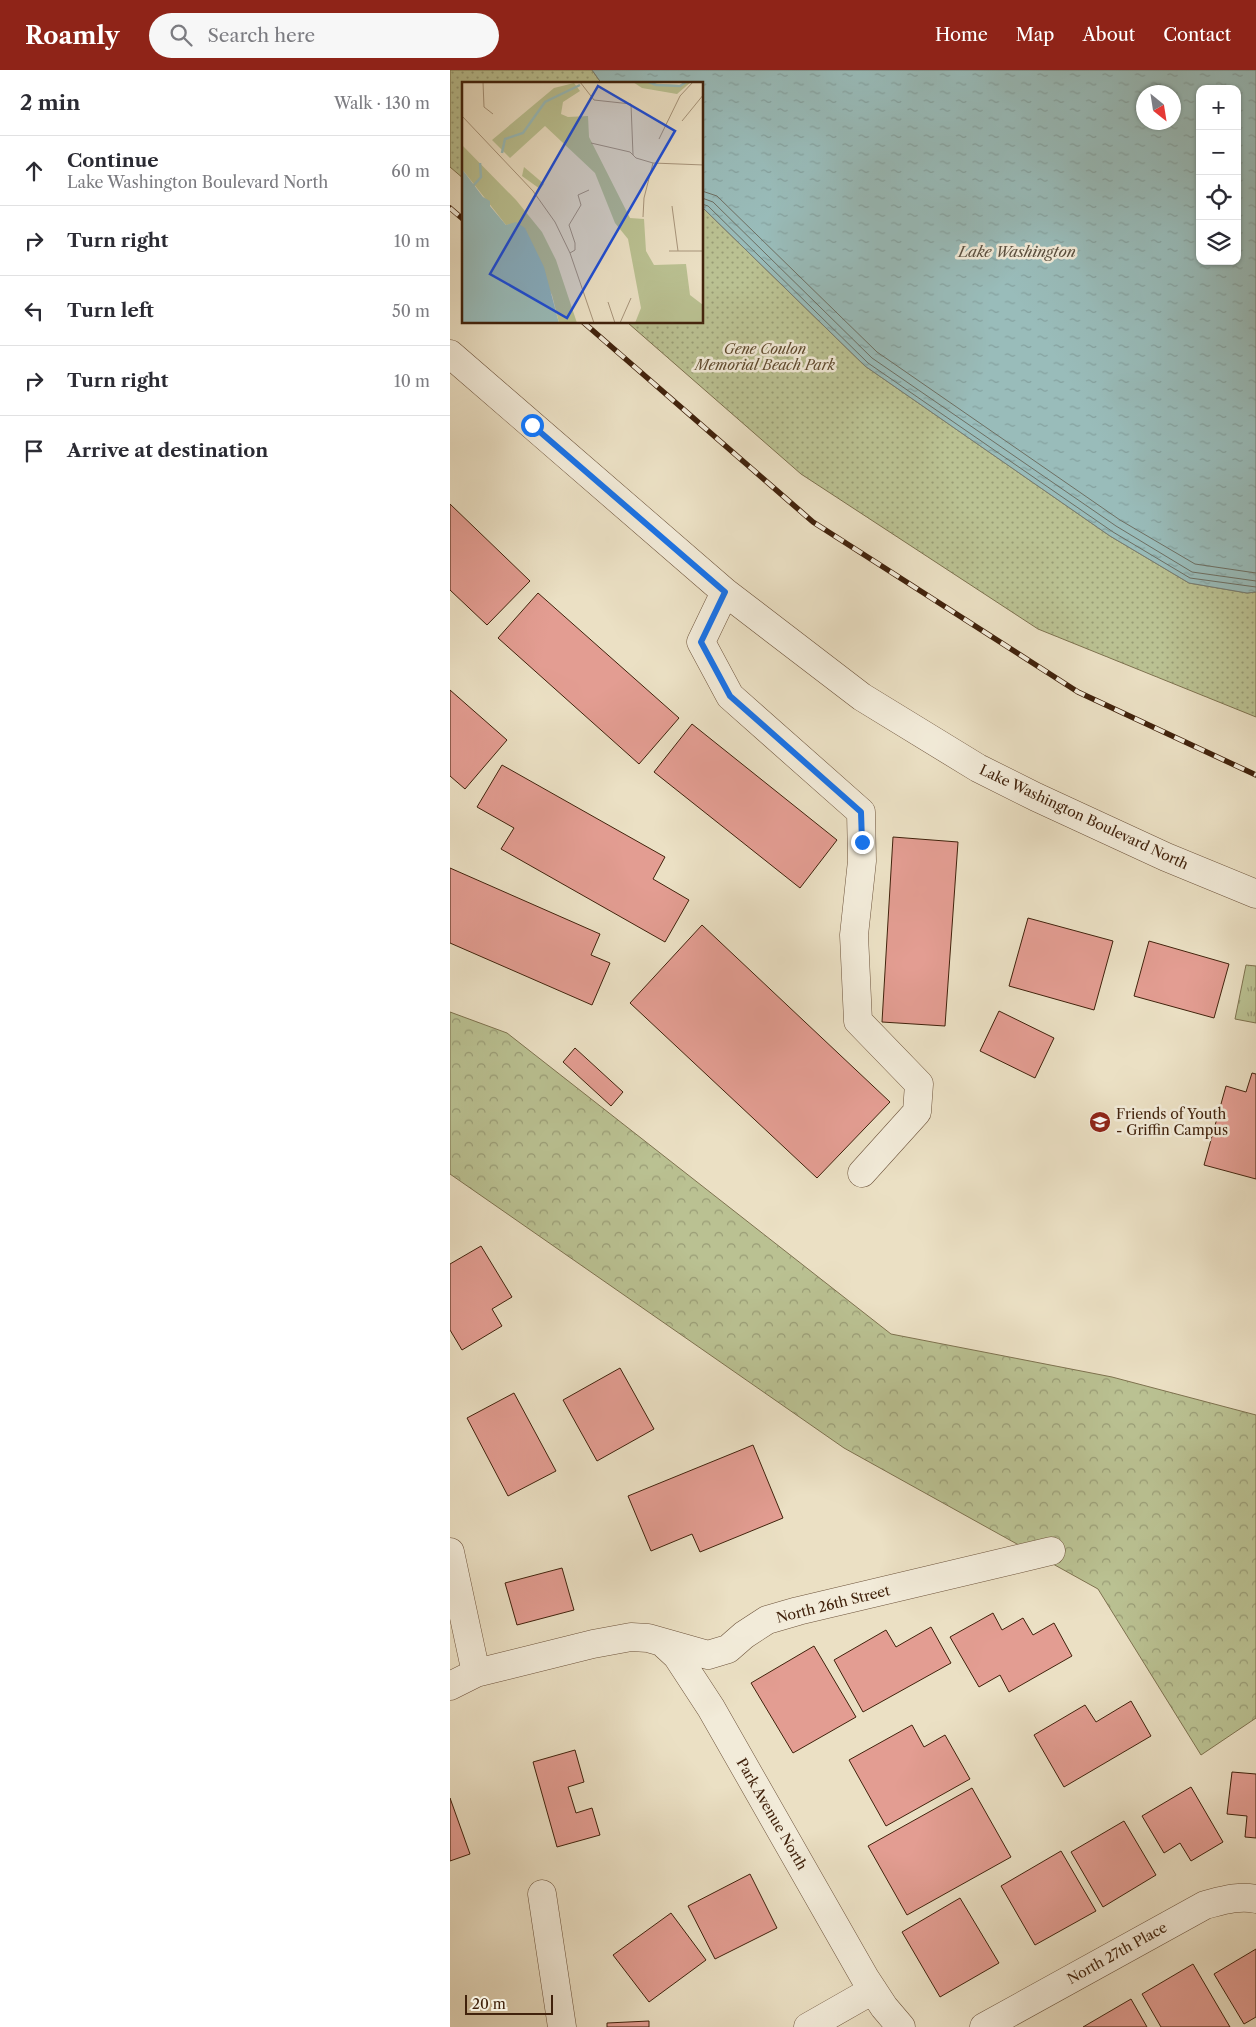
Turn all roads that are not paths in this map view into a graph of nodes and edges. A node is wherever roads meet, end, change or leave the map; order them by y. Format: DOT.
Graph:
graph roads {
  1 [pos="450,354"];
  2 [pos="725,592"];
  3 [pos="1256,894"];
  4 [pos="862,1174"];
  5 [pos="450,1552"];
  6 [pos="1051,1552"];
  7 [pos="664,1644"];
  8 [pos="476,1673"];
  9 [pos="450,1686"];
  10 [pos="542,1894"];
  11 [pos="1256,1898"];
  12 [pos="873,1990"];
  13 [pos="562,2027"];
  14 [pos="808,2027"];
  15 [pos="901,2027"];
  16 [pos="984,2027"];
  1 -- 2 [label="street, Lake Washington Boulevard North"];
  2 -- 3 [label="street, Lake Washington Boulevard North"];
  2 -- 4 [label="street"];
  5 -- 8 [label="street"];
  6 -- 7 [label="street, North 26th Street"];
  7 -- 8 [label="street, North 26th Street"];
  7 -- 12 [label="street, Park Avenue North"];
  8 -- 9 [label="street, North 26th Street"];
  10 -- 13 [label="street"];
  11 -- 16 [label="street, North 27th Place"];
  12 -- 14 [label="street"];
  12 -- 15 [label="street"];
}
